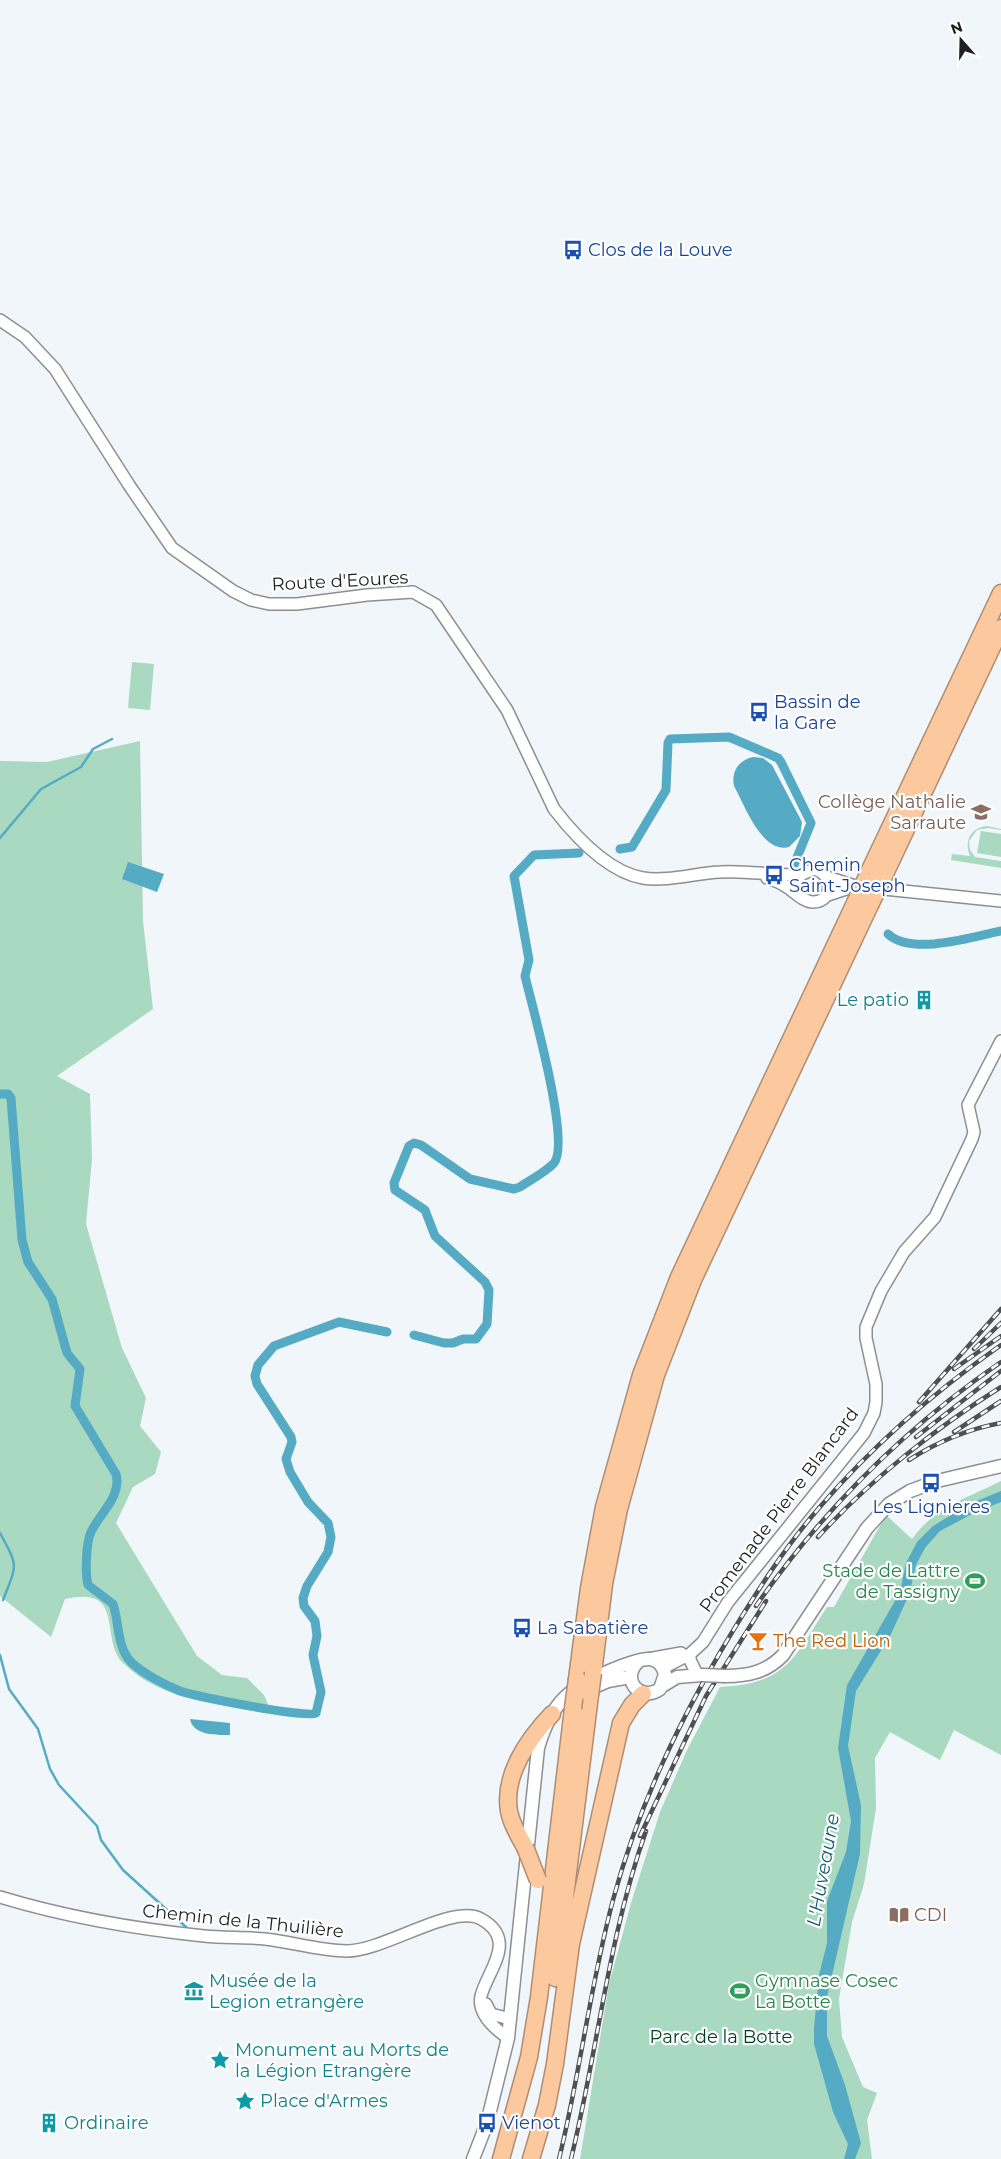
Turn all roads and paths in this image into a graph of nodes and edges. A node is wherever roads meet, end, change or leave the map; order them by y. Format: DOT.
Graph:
graph roads {
  1 [pos="0,320"];
  2 [pos="1001,593"];
  3 [pos="1001,628"];
  4 [pos="756,874"];
  5 [pos="876,874"];
  6 [pos="800,875"];
  7 [pos="827,877"];
  8 [pos="855,886"];
  9 [pos="1001,895"];
  10 [pos="801,896"];
  11 [pos="825,896"];
  12 [pos="984,897"];
  13 [pos="1001,901"];
  14 [pos="862,904"];
  15 [pos="1001,1041"];
  16 [pos="1001,1466"];
  17 [pos="695,1650"];
  18 [pos="643,1661"];
  19 [pos="664,1669"];
  20 [pos="699,1674"];
  21 [pos="630,1677"];
  22 [pos="664,1684"];
  23 [pos="643,1694"];
  24 [pos="562,1709"];
  25 [pos="0,1896"];
  26 [pos="481,1996"];
  27 [pos="510,2019"];
  28 [pos="508,2038"];
  29 [pos="473,2159"];
  30 [pos="500,2159"];
  31 [pos="522,2159"];
  32 [pos="531,2159"];
  1 -- 4 [label="street, Route d'Eoures"];
  2 -- 5 [label="highway"];
  3 -- 5 [label="highway"];
  4 -- 6 [label="street, Route d'Eoures"];
  4 -- 10 [label="street, Route d'Eoures"];
  5 -- 14 [label="highway, bridge"];
  6 -- 7 [label="street"];
  6 -- 10 [label="street"];
  7 -- 8 [label="street"];
  7 -- 11 [label="street"];
  8 -- 11 [label="street"];
  8 -- 12 [label="street"];
  9 -- 12 [label="street"];
  10 -- 11 [label="street"];
  12 -- 13 [label="street"];
  14 -- 24 [label="highway, bridge"];
  14 -- 31 [label="highway, bridge"];
  15 -- 17 [label="street, Promenade Pierre Blancard"];
  16 -- 20 [label="main road, bridge"];
  17 -- 18 [label="street"];
  17 -- 19 [label="street, Promenade Pierre Blancard"];
  17 -- 20 [label="street"];
  18 -- 19 [label="main road"];
  18 -- 21 [label="main road"];
  18 -- 24 [label="main road"];
  19 -- 20 [label="main road"];
  19 -- 22 [label="main road"];
  20 -- 22 [label="main road"];
  21 -- 23 [label="main road"];
  21 -- 24 [label="main road"];
  22 -- 23 [label="main road"];
  23 -- 32 [label="highway"];
  24 -- 27 [label="main road"];
  24 -- 30 [label="highway"];
  24 -- 30 [label="highway, bridge"];
  25 -- 26 [label="street, Chemin de la Thuilière"];
  26 -- 27 [label="street"];
  26 -- 28 [label="street"];
  27 -- 28 [label="main road"];
  28 -- 29 [label="main road"];
}
